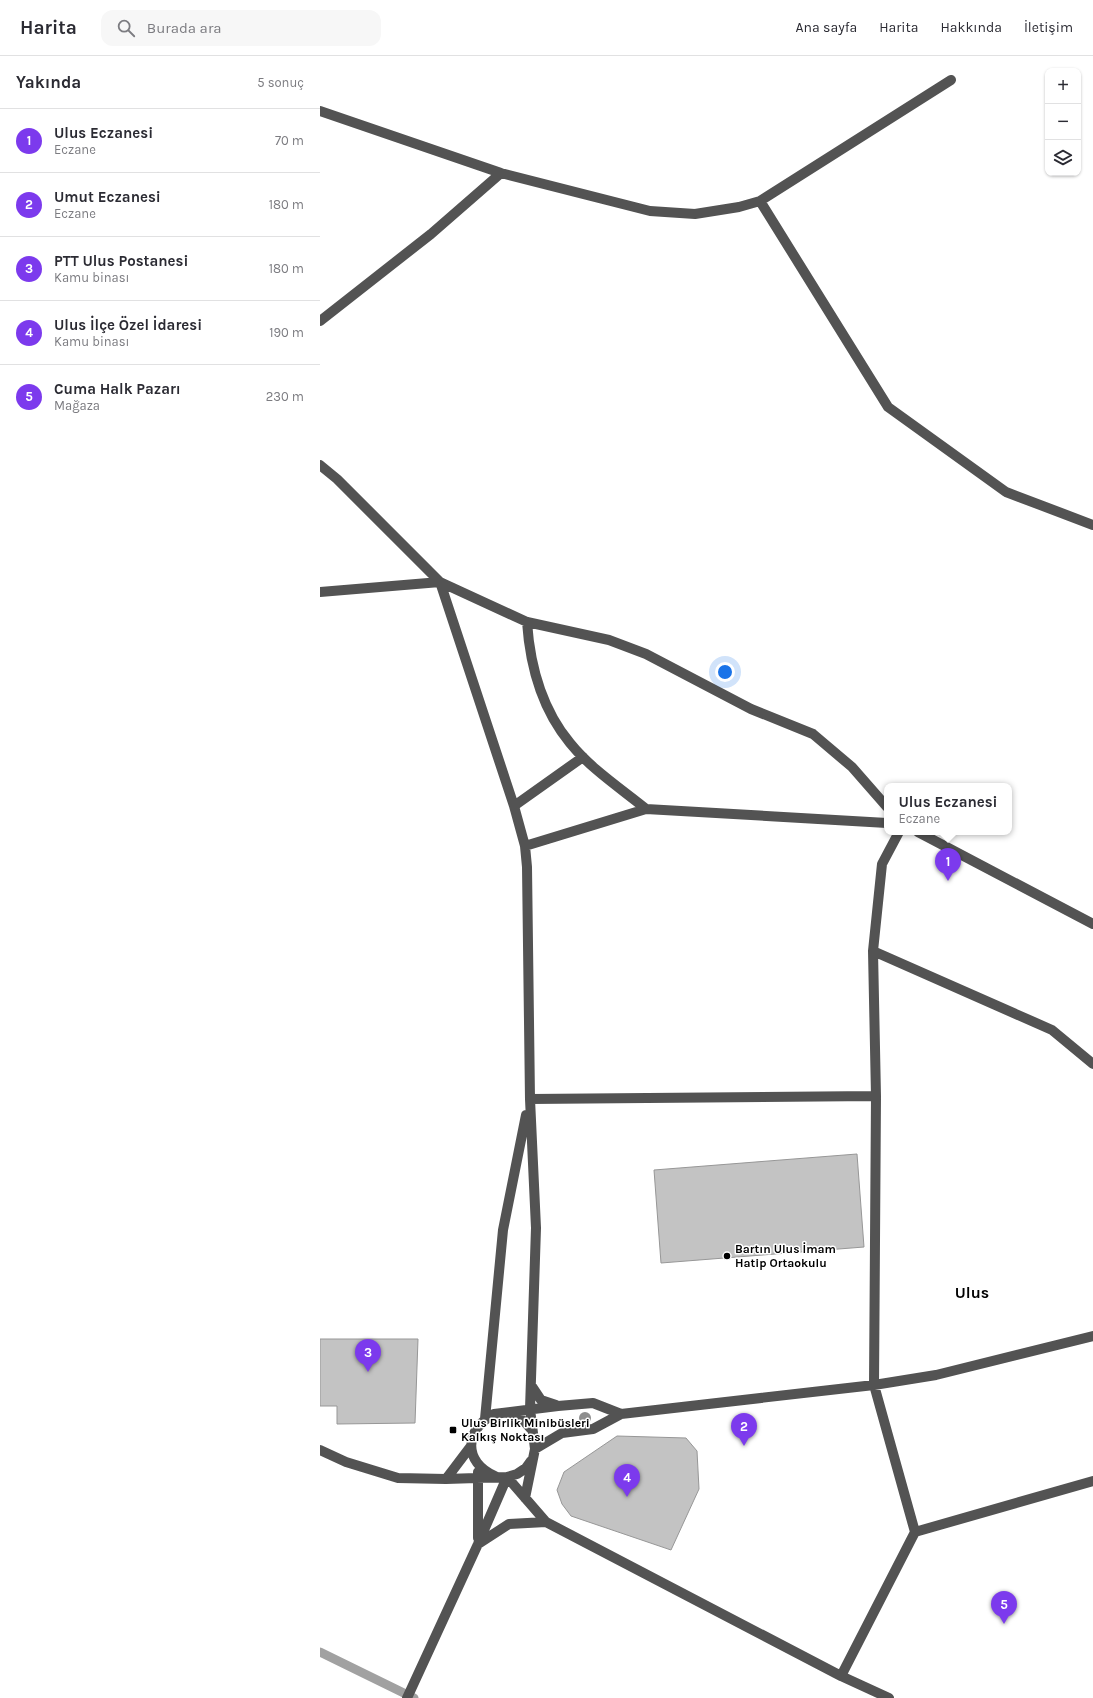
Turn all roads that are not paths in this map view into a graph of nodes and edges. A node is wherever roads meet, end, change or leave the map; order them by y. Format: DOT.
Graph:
graph roads {
  1 [pos="951,80"];
  2 [pos="320,111"];
  3 [pos="502,173"];
  4 [pos="760,201"];
  5 [pos="320,321"];
  6 [pos="320,465"];
  7 [pos="1093,525"];
  8 [pos="440,582"];
  9 [pos="320,592"];
  10 [pos="527,622"];
  11 [pos="583,757"];
  12 [pos="884,804"];
  13 [pos="514,806"];
  14 [pos="646,809"];
  15 [pos="884,823"];
  16 [pos="897,835"];
  17 [pos="924,835"];
  18 [pos="525,846"];
  19 [pos="1093,924"];
  20 [pos="872,951"];
  21 [pos="1093,1064"];
  22 [pos="876,1096"];
  23 [pos="530,1099"];
  24 [pos="1093,1336"];
  25 [pos="531,1385"];
  26 [pos="874,1385"];
  27 [pos="558,1406"];
  28 [pos="530,1409"];
  29 [pos="505,1413"];
  30 [pos="621,1414"];
  31 [pos="485,1419"];
  32 [pos="531,1429"];
  33 [pos="471,1446"];
  34 [pos="535,1449"];
  35 [pos="320,1450"];
  36 [pos="532,1459"];
  37 [pos="478,1465"];
  38 [pos="496,1476"];
  39 [pos="478,1477"];
  40 [pos="506,1477"];
  41 [pos="446,1479"];
  42 [pos="1093,1481"];
  43 [pos="525,1498"];
  44 [pos="546,1522"];
  45 [pos="915,1532"];
  46 [pos="478,1544"];
  47 [pos="841,1676"];
  48 [pos="407,1698"];
  49 [pos="889,1698"];
  1 -- 4 [label="street"];
  2 -- 3 [label="street"];
  3 -- 4 [label="street"];
  3 -- 5 [label="street"];
  4 -- 7 [label="street"];
  6 -- 8 [label="street"];
  8 -- 9 [label="street"];
  8 -- 10 [label="street"];
  8 -- 13 [label="street"];
  10 -- 11 [label="street"];
  10 -- 12 [label="street"];
  11 -- 13 [label="street"];
  11 -- 14 [label="street"];
  13 -- 18 [label="street"];
  14 -- 15 [label="street"];
  14 -- 18 [label="street"];
  16 -- 20 [label="street"];
  17 -- 19 [label="street"];
  18 -- 23 [label="street"];
  20 -- 21 [label="street"];
  20 -- 22 [label="street"];
  22 -- 23 [label="street"];
  22 -- 26 [label="street"];
  23 -- 25 [label="street"];
  23 -- 31 [label="street"];
  24 -- 26 [label="street"];
  25 -- 27 [label="street"];
  25 -- 28 [label="street"];
  26 -- 30 [label="street"];
  26 -- 45 [label="street"];
  27 -- 28 [label="street"];
  27 -- 30 [label="street"];
  28 -- 29 [label="street"];
  28 -- 32 [label="street"];
  29 -- 31 [label="street"];
  29 -- 32 [label="street"];
  30 -- 34 [label="street"];
  31 -- 33 [label="street"];
  32 -- 34 [label="street"];
  33 -- 37 [label="street"];
  33 -- 41 [label="street"];
  34 -- 36 [label="street"];
  35 -- 41 [label="street"];
  36 -- 40 [label="street"];
  36 -- 43 [label="street"];
  37 -- 38 [label="street"];
  37 -- 39 [label="street"];
  38 -- 39 [label="street"];
  38 -- 40 [label="street"];
  39 -- 41 [label="street"];
  39 -- 46 [label="street"];
  40 -- 43 [label="street"];
  40 -- 46 [label="street"];
  42 -- 45 [label="street"];
  43 -- 44 [label="street"];
  44 -- 46 [label="street"];
  44 -- 47 [label="street"];
  45 -- 47 [label="street"];
  46 -- 48 [label="street"];
  47 -- 49 [label="street"];
}
